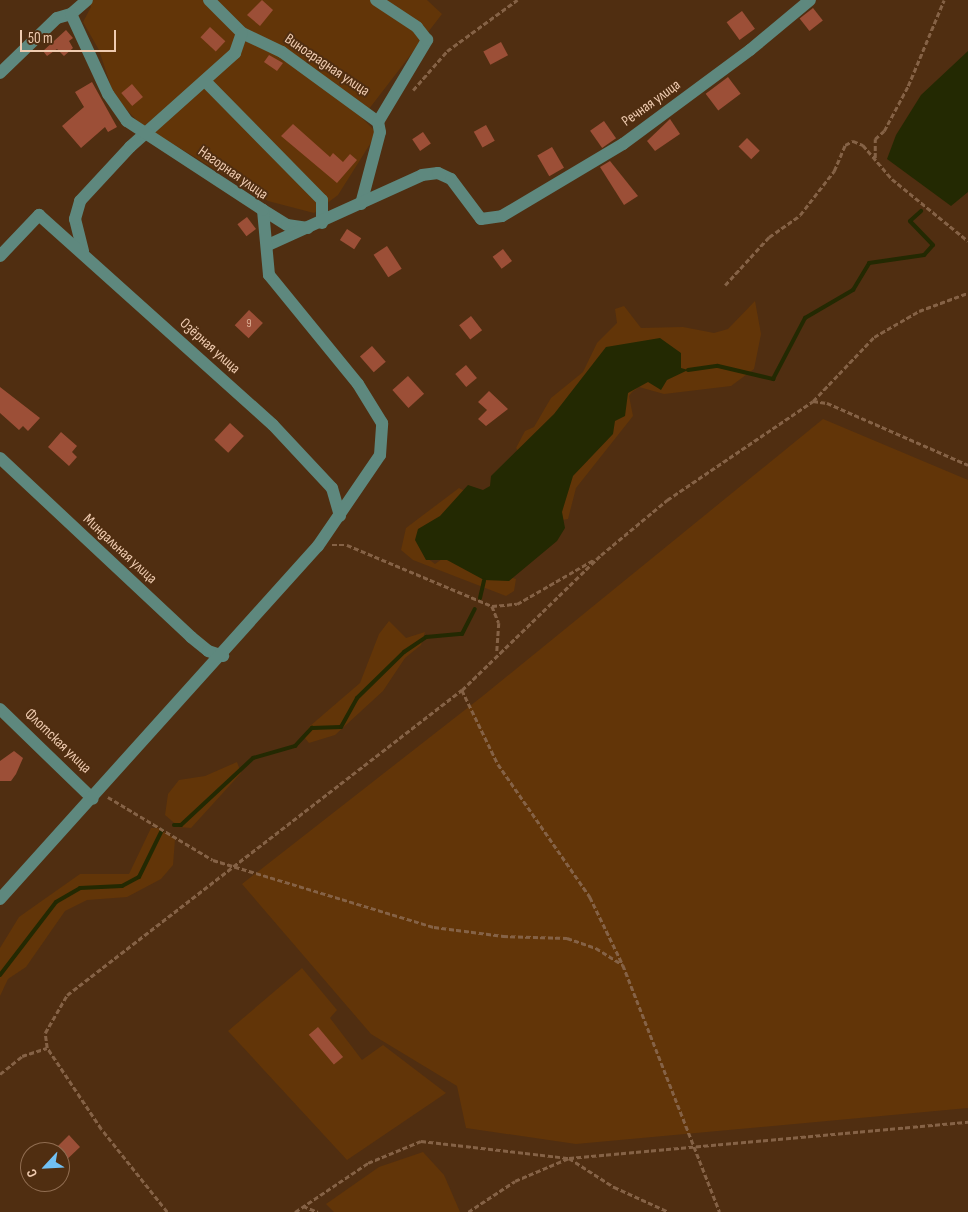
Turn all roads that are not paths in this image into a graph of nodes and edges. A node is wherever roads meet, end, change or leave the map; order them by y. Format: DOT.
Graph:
graph roads {
  1 [pos="87,0"];
  2 [pos="209,0"];
  3 [pos="376,0"];
  4 [pos="810,0"];
  5 [pos="71,14"];
  6 [pos="242,33"];
  7 [pos="0,73"];
  8 [pos="205,80"];
  9 [pos="378,122"];
  10 [pos="145,134"];
  11 [pos="361,204"];
  12 [pos="263,210"];
  13 [pos="316,225"];
  14 [pos="268,244"];
  15 [pos="0,256"];
  16 [pos="86,256"];
  17 [pos="0,458"];
  18 [pos="340,516"];
  19 [pos="223,656"];
  20 [pos="0,709"];
  21 [pos="92,799"];
  22 [pos="0,899"];
  1 -- 5 [label="street"];
  2 -- 6 [label="street, Виноградная улица"];
  3 -- 9 [label="street"];
  4 -- 11 [label="street, Речная улица"];
  5 -- 7 [label="street"];
  5 -- 10 [label="street, Нагорная улица"];
  6 -- 8 [label="street"];
  6 -- 9 [label="street, Виноградная улица"];
  8 -- 10 [label="street"];
  8 -- 13 [label="street"];
  9 -- 11 [label="street"];
  10 -- 12 [label="street, Нагорная улица"];
  10 -- 16 [label="street"];
  11 -- 13 [label="street"];
  12 -- 13 [label="street"];
  12 -- 14 [label="street, Нагорная улица"];
  13 -- 14 [label="street"];
  14 -- 18 [label="street, Нагорная улица"];
  15 -- 16 [label="street, Озёрная улица"];
  16 -- 18 [label="street, Озёрная улица"];
  17 -- 19 [label="street, Миндальная улица"];
  18 -- 19 [label="street"];
  19 -- 21 [label="street"];
  20 -- 21 [label="street, Флотская улица"];
  21 -- 22 [label="street"];
}
